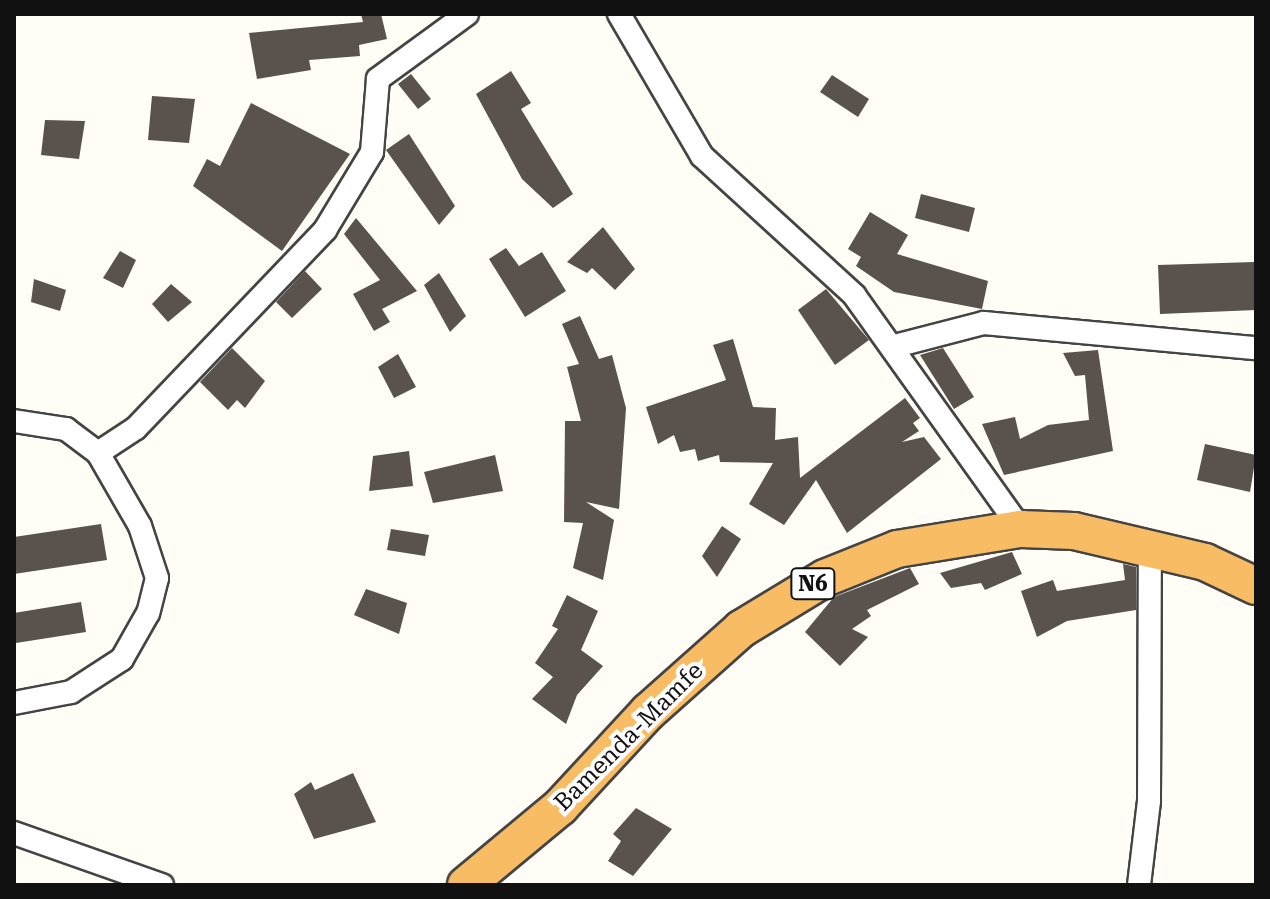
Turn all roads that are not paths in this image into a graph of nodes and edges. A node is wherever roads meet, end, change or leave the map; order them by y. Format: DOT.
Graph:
graph roads {
  1 [pos="467,14"];
  2 [pos="619,14"];
  3 [pos="895,346"];
  4 [pos="1256,348"];
  5 [pos="14,421"];
  6 [pos="98,453"];
  7 [pos="1021,529"];
  8 [pos="1150,550"];
  9 [pos="1256,586"];
  10 [pos="14,703"];
  11 [pos="14,833"];
  12 [pos="162,885"];
  13 [pos="466,885"];
  14 [pos="1139,885"];
  1 -- 6 [label="street"];
  2 -- 3 [label="street"];
  3 -- 4 [label="street"];
  3 -- 7 [label="street"];
  5 -- 6 [label="street"];
  6 -- 10 [label="street"];
  7 -- 8 [label="highway, Bamenda-Mamfe / N6"];
  7 -- 13 [label="highway, Bamenda-Mamfe / N6"];
  8 -- 9 [label="highway, Bamenda-Mamfe / N6"];
  8 -- 14 [label="street"];
  11 -- 12 [label="street"];
}
